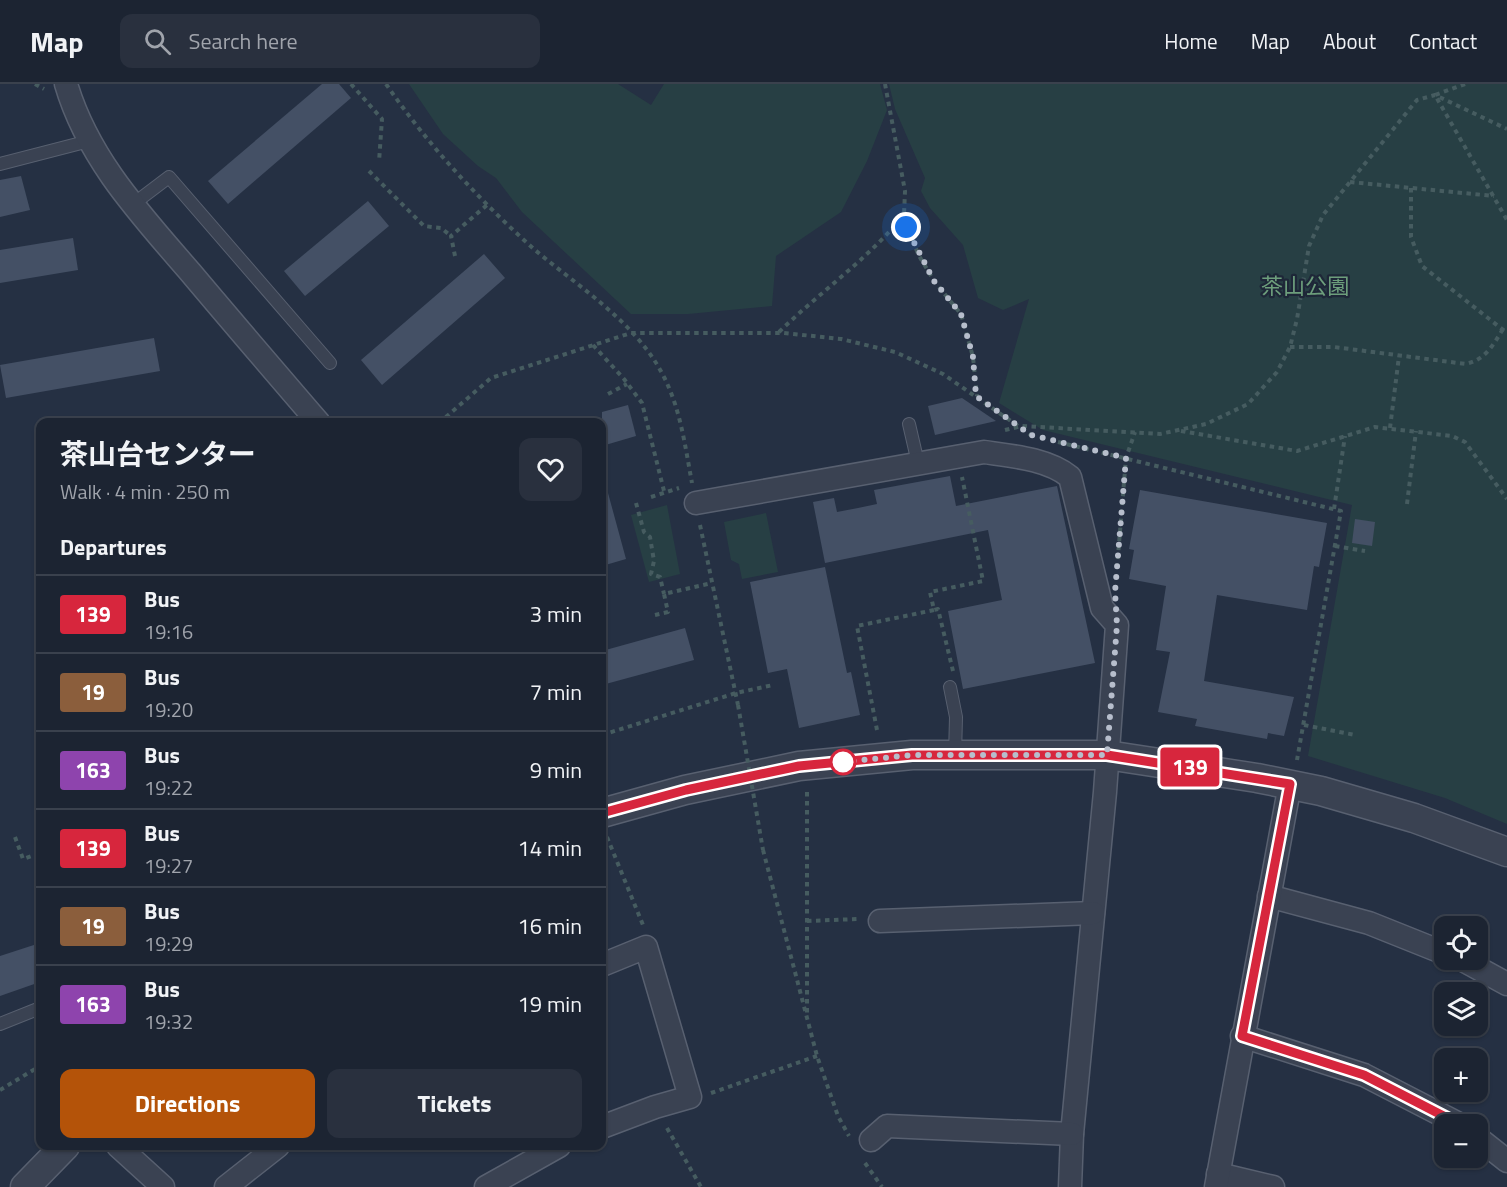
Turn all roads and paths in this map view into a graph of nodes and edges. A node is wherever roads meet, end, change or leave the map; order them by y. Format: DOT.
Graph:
graph roads {
  1 [pos="66,84"];
  2 [pos="351,84"];
  3 [pos="386,84"];
  4 [pos="885,84"];
  5 [pos="1465,84"];
  6 [pos="1435,95"];
  7 [pos="1507,129"];
  8 [pos="89,141"];
  9 [pos="379,162"];
  10 [pos="0,164"];
  11 [pos="369,171"];
  12 [pos="1349,182"];
  13 [pos="1411,188"];
  14 [pos="1494,196"];
  15 [pos="132,204"];
  16 [pos="487,204"];
  17 [pos="904,214"];
  18 [pos="1507,220"];
  19 [pos="451,236"];
  20 [pos="455,256"];
  21 [pos="1503,329"];
  22 [pos="632,333"];
  23 [pos="778,333"];
  24 [pos="1507,333"];
  25 [pos="593,345"];
  26 [pos="1290,347"];
  27 [pos="1399,356"];
  28 [pos="330,363"];
  29 [pos="627,384"];
  30 [pos="608,394"];
  31 [pos="976,396"];
  32 [pos="315,418"];
  33 [pos="445,418"];
  34 [pos="909,424"];
  35 [pos="1022,426"];
  36 [pos="1390,428"];
  37 [pos="1177,430"];
  38 [pos="1416,431"];
  39 [pos="1134,432"];
  40 [pos="1346,436"];
  41 [pos="1042,438"];
  42 [pos="1052,440"];
  43 [pos="958,456"];
  44 [pos="1126,458"];
  45 [pos="918,463"];
  46 [pos="664,491"];
  47 [pos="694,494"];
  48 [pos="651,497"];
  49 [pos="1507,499"];
  50 [pos="636,503"];
  51 [pos="1407,504"];
  52 [pos="1334,509"];
  53 [pos="1335,546"];
  54 [pos="1365,551"];
  55 [pos="1117,569"];
  56 [pos="712,583"];
  57 [pos="664,594"];
  58 [pos="934,610"];
  59 [pos="655,615"];
  60 [pos="953,670"];
  61 [pos="773,685"];
  62 [pos="950,687"];
  63 [pos="738,705"];
  64 [pos="1304,725"];
  65 [pos="877,730"];
  66 [pos="606,734"];
  67 [pos="1355,735"];
  68 [pos="955,755"];
  69 [pos="1107,755"];
  70 [pos="1293,773"];
  71 [pos="807,792"];
  72 [pos="606,821"];
  73 [pos="606,830"];
  74 [pos="15,837"];
  75 [pos="1507,852"];
  76 [pos="36,855"];
  77 [pos="1269,896"];
  78 [pos="1093,913"];
  79 [pos="874,920"];
  80 [pos="807,921"];
  81 [pos="646,947"];
  82 [pos="1434,949"];
  83 [pos="606,963"];
  84 [pos="1481,970"];
  85 [pos="1507,984"];
  86 [pos="36,1010"];
  87 [pos="807,1022"];
  88 [pos="0,1024"];
  89 [pos="1242,1036"];
  90 [pos="817,1056"];
  91 [pos="36,1068"];
  92 [pos="0,1089"];
  93 [pos="690,1097"];
  94 [pos="655,1107"];
  95 [pos="1440,1114"];
  96 [pos="606,1125"];
  97 [pos="1072,1134"];
  98 [pos="862,1142"];
  99 [pos="1488,1146"];
  100 [pos="61,1150"];
  101 [pos="122,1150"];
  102 [pos="273,1150"];
  103 [pos="553,1150"];
  104 [pos="1507,1161"];
  105 [pos="865,1162"];
  106 [pos="1217,1180"];
  107 [pos="25,1187"];
  108 [pos="163,1187"];
  109 [pos="226,1187"];
  110 [pos="486,1187"];
  111 [pos="700,1187"];
  112 [pos="882,1187"];
  113 [pos="1070,1187"];
  114 [pos="1273,1187"];
  1 -- 8 [label="street"];
  2 -- 9 [label="path"];
  3 -- 16 [label="path"];
  4 -- 17 [label="path"];
  5 -- 6 [label="path"];
  6 -- 7 [label="path"];
  6 -- 12 [label="path"];
  6 -- 14 [label="path"];
  8 -- 10 [label="lane"];
  8 -- 15 [label="street"];
  11 -- 19 [label="path"];
  12 -- 13 [label="path"];
  12 -- 26 [label="path"];
  13 -- 14 [label="path"];
  13 -- 21 [label="path"];
  14 -- 18 [label="path"];
  15 -- 28 [label="lane"];
  15 -- 32 [label="street"];
  16 -- 19 [label="path"];
  16 -- 22 [label="path"];
  17 -- 23 [label="path"];
  17 -- 31 [label="path"];
  19 -- 20 [label="path"];
  21 -- 24 [label="path"];
  21 -- 27 [label="path"];
  22 -- 23 [label="path"];
  22 -- 25 [label="path"];
  23 -- 31 [label="path"];
  25 -- 29 [label="path"];
  25 -- 33 [label="path"];
  26 -- 27 [label="path"];
  26 -- 37 [label="path"];
  27 -- 36 [label="path"];
  29 -- 30 [label="path"];
  29 -- 46 [label="path"];
  31 -- 35 [label="path"];
  34 -- 45 [label="lane"];
  35 -- 39 [label="path"];
  35 -- 41 [label="path"];
  36 -- 38 [label="path"];
  36 -- 40 [label="path"];
  37 -- 39 [label="path"];
  37 -- 40 [label="path"];
  38 -- 49 [label="path"];
  38 -- 51 [label="path"];
  39 -- 44 [label="path"];
  40 -- 52 [label="path"];
  42 -- 44 [label="path"];
  43 -- 45 [label="street"];
  43 -- 58 [label="path"];
  43 -- 69 [label="street"];
  44 -- 52 [label="path"];
  44 -- 55 [label="path"];
  45 -- 47 [label="street"];
  46 -- 47 [label="path"];
  46 -- 48 [label="path"];
  50 -- 57 [label="path"];
  52 -- 53 [label="path"];
  53 -- 54 [label="path"];
  53 -- 64 [label="path"];
  56 -- 57 [label="path"];
  57 -- 59 [label="path"];
  58 -- 60 [label="path"];
  58 -- 65 [label="path"];
  61 -- 66 [label="path"];
  62 -- 68 [label="lane"];
  63 -- 87 [label="path, bridge"];
  64 -- 67 [label="path"];
  64 -- 70 [label="path"];
  68 -- 69 [label="street"];
  68 -- 72 [label="street"];
  69 -- 70 [label="street"];
  69 -- 78 [label="street"];
  70 -- 75 [label="street"];
  70 -- 77 [label="street"];
  71 -- 80 [label="path"];
  73 -- 81 [label="path"];
  74 -- 76 [label="path"];
  77 -- 82 [label="street"];
  77 -- 89 [label="street"];
  78 -- 79 [label="street"];
  78 -- 97 [label="street"];
  79 -- 80 [label="path"];
  80 -- 87 [label="path"];
  81 -- 83 [label="street"];
  81 -- 93 [label="street"];
  84 -- 85 [label="street"];
  86 -- 88 [label="lane"];
  87 -- 90 [label="path"];
  89 -- 95 [label="street"];
  89 -- 106 [label="street"];
  90 -- 93 [label="path"];
  90 -- 98 [label="path"];
  91 -- 92 [label="path"];
  93 -- 94 [label="street"];
  94 -- 96 [label="street"];
  94 -- 111 [label="path"];
  97 -- 98 [label="street"];
  97 -- 113 [label="street"];
  99 -- 104 [label="street"];
  100 -- 107 [label="street"];
  101 -- 108 [label="street"];
  102 -- 109 [label="street"];
  103 -- 110 [label="street"];
  105 -- 112 [label="path"];
  106 -- 114 [label="street"];
}
